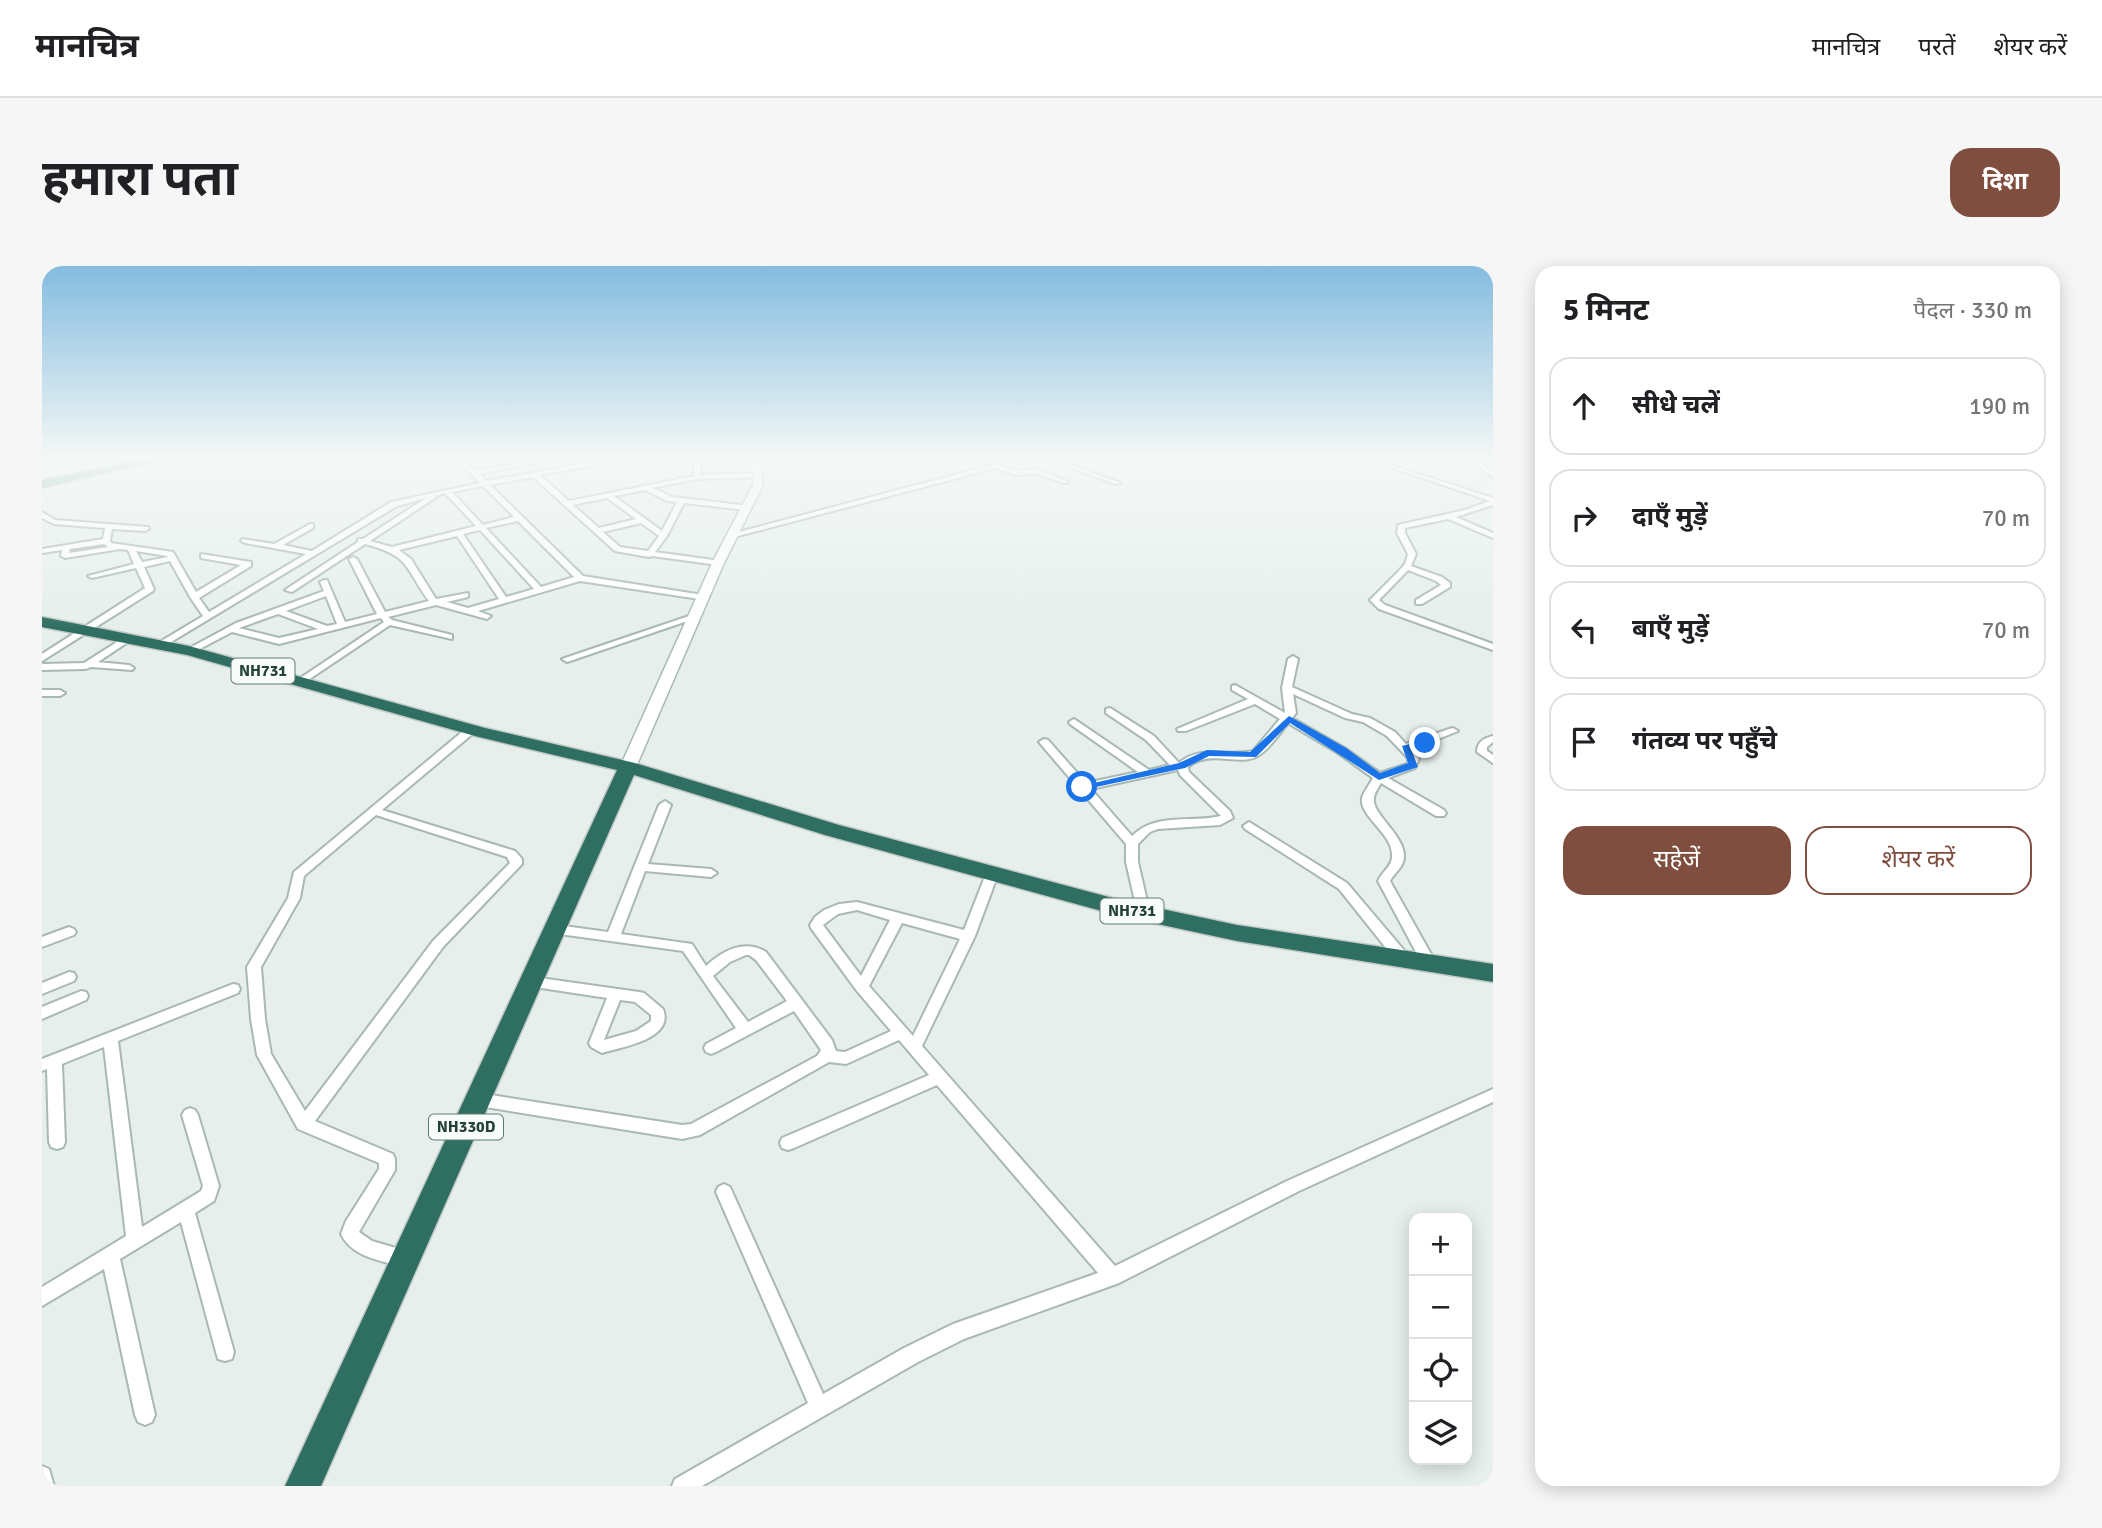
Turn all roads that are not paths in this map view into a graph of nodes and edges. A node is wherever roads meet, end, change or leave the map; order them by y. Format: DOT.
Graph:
graph roads {
  1 [pos="43,515"];
  2 [pos="376,515"];
  3 [pos="405,515"];
  4 [pos="470,515"];
  5 [pos="516,515"];
  6 [pos="578,515"];
  7 [pos="636,515"];
  8 [pos="674,515"];
  9 [pos="744,515"];
  10 [pos="808,515"];
  11 [pos="1450,515"];
  12 [pos="1447,516"];
  13 [pos="519,518"];
  14 [pos="643,520"];
  15 [pos="310,526"];
  16 [pos="482,526"];
  17 [pos="109,527"];
  18 [pos="145,529"];
  19 [pos="596,531"];
  20 [pos="458,532"];
  21 [pos="735,534"];
  22 [pos="340,536"];
  23 [pos="663,536"];
  24 [pos="1493,536"];
  25 [pos="106,541"];
  26 [pos="244,541"];
  27 [pos="363,541"];
  28 [pos="276,546"];
  29 [pos="66,547"];
  30 [pos="128,548"];
  31 [pos="395,548"];
  32 [pos="42,551"];
  33 [pos="313,553"];
  34 [pos="649,555"];
  35 [pos="204,556"];
  36 [pos="172,558"];
  37 [pos="353,559"];
  38 [pos="718,563"];
  39 [pos="139,565"];
  40 [pos="1406,567"];
  41 [pos="92,576"];
  42 [pos="580,578"];
  43 [pos="324,582"];
  44 [pos="261,584"];
  45 [pos="539,589"];
  46 [pos="289,590"];
  47 [pos="328,592"];
  48 [pos="465,595"];
  49 [pos="316,596"];
  50 [pos="194,597"];
  51 [pos="703,598"];
  52 [pos="504,600"];
  53 [pos="436,602"];
  54 [pos="1419,602"];
  55 [pos="277,610"];
  56 [pos="467,611"];
  57 [pos="208,616"];
  58 [pos="487,616"];
  59 [pos="695,617"];
  60 [pos="385,619"];
  61 [pos="42,622"];
  62 [pos="342,625"];
  63 [pos="231,629"];
  64 [pos="326,629"];
  65 [pos="85,630"];
  66 [pos="449,637"];
  67 [pos="128,638"];
  68 [pos="1493,644"];
  69 [pos="161,645"];
  70 [pos="189,651"];
  71 [pos="42,658"];
  72 [pos="567,659"];
  73 [pos="1293,659"];
  74 [pos="91,664"];
  75 [pos="42,667"];
  76 [pos="129,668"];
  77 [pos="302,681"];
  78 [pos="1235,688"];
  79 [pos="1287,688"];
  80 [pos="42,693"];
  81 [pos="60,693"];
  82 [pos="1255,700"];
  83 [pos="1110,711"];
  84 [pos="1289,719"];
  85 [pos="1074,722"];
  86 [pos="1182,729"];
  87 [pos="476,731"];
  88 [pos="1453,731"];
  89 [pos="1493,739"];
  90 [pos="1044,742"];
  91 [pos="1406,748"];
  92 [pos="1493,760"];
  93 [pos="1179,766"];
  94 [pos="627,770"];
  95 [pos="1146,773"];
  96 [pos="1379,777"];
  97 [pos="1082,787"];
  98 [pos="665,805"];
  99 [pos="374,811"];
  100 [pos="1440,813"];
  101 [pos="1250,826"];
  102 [pos="1132,843"];
  103 [pos="640,867"];
  104 [pos="711,873"];
  105 [pos="992,874"];
  106 [pos="1144,914"];
  107 [pos="898,917"];
  108 [pos="556,930"];
  109 [pos="69,932"];
  110 [pos="613,936"];
  111 [pos="968,936"];
  112 [pos="42,942"];
  113 [pos="1403,959"];
  114 [pos="1429,963"];
  115 [pos="1493,973"];
  116 [pos="706,976"];
  117 [pos="69,977"];
  118 [pos="533,982"];
  119 [pos="862,987"];
  120 [pos="42,989"];
  121 [pos="233,989"];
  122 [pos="616,993"];
  123 [pos="81,996"];
  124 [pos="796,1003"];
  125 [pos="42,1013"];
  126 [pos="744,1028"];
  127 [pos="903,1032"];
  128 [pos="110,1037"];
  129 [pos="915,1046"];
  130 [pos="711,1048"];
  131 [pos="827,1056"];
  132 [pos="48,1062"];
  133 [pos="940,1077"];
  134 [pos="1493,1095"];
  135 [pos="478,1100"];
  136 [pos="190,1115"];
  137 [pos="304,1124"];
  138 [pos="57,1142"];
  139 [pos="788,1143"];
  140 [pos="724,1192"];
  141 [pos="186,1209"];
  142 [pos="135,1239"];
  143 [pos="110,1254"];
  144 [pos="407,1259"];
  145 [pos="1113,1277"];
  146 [pos="42,1297"];
  147 [pos="225,1352"];
  148 [pos="819,1408"];
  149 [pos="145,1415"];
  150 [pos="42,1476"];
  151 [pos="44,1486"];
  152 [pos="303,1486"];
  153 [pos="682,1486"];
  1 -- 17 [label="street"];
  2 -- 22 [label="street"];
  3 -- 27 [label="street"];
  4 -- 16 [label="street"];
  5 -- 13 [label="street"];
  6 -- 19 [label="street"];
  7 -- 14 [label="street"];
  8 -- 23 [label="street"];
  9 -- 21 [label="street"];
  10 -- 21 [label="street"];
  11 -- 12 [label="street"];
  12 -- 24 [label="street"];
  12 -- 40 [label="street"];
  13 -- 16 [label="street"];
  13 -- 42 [label="street"];
  14 -- 19 [label="street"];
  14 -- 23 [label="street"];
  15 -- 28 [label="street"];
  16 -- 20 [label="street"];
  16 -- 45 [label="street"];
  17 -- 18 [label="street"];
  17 -- 25 [label="street"];
  19 -- 34 [label="street"];
  20 -- 31 [label="street"];
  20 -- 52 [label="street"];
  21 -- 38 [label="street"];
  22 -- 27 [label="street"];
  22 -- 33 [label="street"];
  23 -- 34 [label="street"];
  25 -- 29 [label="street"];
  25 -- 30 [label="street"];
  26 -- 28 [label="street"];
  27 -- 31 [label="street"];
  27 -- 46 [label="street"];
  28 -- 33 [label="street"];
  29 -- 30 [label="street"];
  29 -- 32 [label="street"];
  30 -- 36 [label="street"];
  30 -- 39 [label="street"];
  31 -- 53 [label="street"];
  33 -- 44 [label="street"];
  34 -- 38 [label="street"];
  35 -- 50 [label="street"];
  36 -- 39 [label="street"];
  36 -- 50 [label="street"];
  37 -- 60 [label="street"];
  38 -- 51 [label="street"];
  39 -- 41 [label="street"];
  39 -- 65 [label="street"];
  40 -- 54 [label="street"];
  40 -- 68 [label="street"];
  42 -- 45 [label="street"];
  42 -- 51 [label="street"];
  43 -- 47 [label="street"];
  44 -- 46 [label="street"];
  44 -- 57 [label="street"];
  45 -- 52 [label="street"];
  46 -- 49 [label="street"];
  47 -- 49 [label="street"];
  47 -- 62 [label="street"];
  48 -- 53 [label="street"];
  49 -- 55 [label="street"];
  50 -- 57 [label="street"];
  51 -- 59 [label="street"];
  52 -- 56 [label="street"];
  53 -- 56 [label="street"];
  53 -- 60 [label="street"];
  55 -- 63 [label="street"];
  55 -- 64 [label="street"];
  56 -- 58 [label="street"];
  57 -- 69 [label="street"];
  59 -- 72 [label="street"];
  59 -- 94 [label="street"];
  60 -- 62 [label="street"];
  60 -- 66 [label="street"];
  60 -- 77 [label="street"];
  61 -- 65 [label="highway, NH731"];
  62 -- 64 [label="street"];
  63 -- 64 [label="street"];
  63 -- 70 [label="street"];
  65 -- 67 [label="highway, NH731"];
  65 -- 71 [label="street"];
  67 -- 69 [label="highway, NH731"];
  67 -- 74 [label="street"];
  69 -- 70 [label="highway, NH731"];
  70 -- 77 [label="highway, NH731"];
  73 -- 79 [label="street"];
  74 -- 75 [label="street"];
  74 -- 76 [label="street"];
  77 -- 87 [label="highway, NH731"];
  78 -- 82 [label="street"];
  79 -- 84 [label="street"];
  79 -- 91 [label="street"];
  80 -- 81 [label="street"];
  82 -- 84 [label="street"];
  82 -- 86 [label="street"];
  83 -- 93 [label="street"];
  84 -- 93 [label="street"];
  84 -- 96 [label="street"];
  85 -- 95 [label="street"];
  87 -- 94 [label="highway, NH731"];
  87 -- 99 [label="street"];
  88 -- 91 [label="street"];
  89 -- 92 [label="street"];
  90 -- 97 [label="street"];
  91 -- 96 [label="street"];
  93 -- 95 [label="street"];
  93 -- 102 [label="street"];
  94 -- 105 [label="highway, NH731"];
  94 -- 108 [label="highway, NH330D"];
  95 -- 97 [label="street"];
  96 -- 100 [label="street"];
  96 -- 114 [label="street"];
  97 -- 102 [label="street"];
  98 -- 103 [label="street"];
  99 -- 137 [label="street"];
  99 -- 137 [label="street"];
  101 -- 113 [label="street"];
  102 -- 106 [label="street"];
  103 -- 104 [label="street"];
  103 -- 110 [label="street"];
  105 -- 106 [label="highway, NH731"];
  105 -- 111 [label="street"];
  106 -- 113 [label="highway, NH731"];
  107 -- 111 [label="street"];
  107 -- 119 [label="street"];
  107 -- 119 [label="street"];
  108 -- 110 [label="street"];
  108 -- 118 [label="highway, NH330D"];
  109 -- 112 [label="street"];
  110 -- 116 [label="street"];
  111 -- 129 [label="street"];
  113 -- 114 [label="highway, NH731"];
  114 -- 115 [label="highway, NH731"];
  116 -- 124 [label="street"];
  116 -- 126 [label="street"];
  117 -- 120 [label="street"];
  118 -- 122 [label="street"];
  118 -- 135 [label="highway, NH330D"];
  119 -- 127 [label="street"];
  121 -- 128 [label="street"];
  122 -- 122 [label="street"];
  123 -- 125 [label="street"];
  124 -- 126 [label="street"];
  124 -- 131 [label="street"];
  126 -- 130 [label="street"];
  127 -- 129 [label="street"];
  127 -- 131 [label="street"];
  128 -- 132 [label="street"];
  128 -- 142 [label="street"];
  129 -- 133 [label="street"];
  131 -- 135 [label="street"];
  132 -- 138 [label="street"];
  133 -- 139 [label="street"];
  133 -- 145 [label="street"];
  134 -- 145 [label="street"];
  135 -- 144 [label="highway, NH330D"];
  136 -- 141 [label="street"];
  137 -- 144 [label="street"];
  140 -- 148 [label="street"];
  141 -- 142 [label="street"];
  141 -- 147 [label="street"];
  142 -- 143 [label="street"];
  143 -- 146 [label="street"];
  143 -- 149 [label="street"];
  144 -- 152 [label="highway, NH330D"];
  145 -- 148 [label="street"];
  148 -- 153 [label="street"];
  150 -- 151 [label="street"];
}
